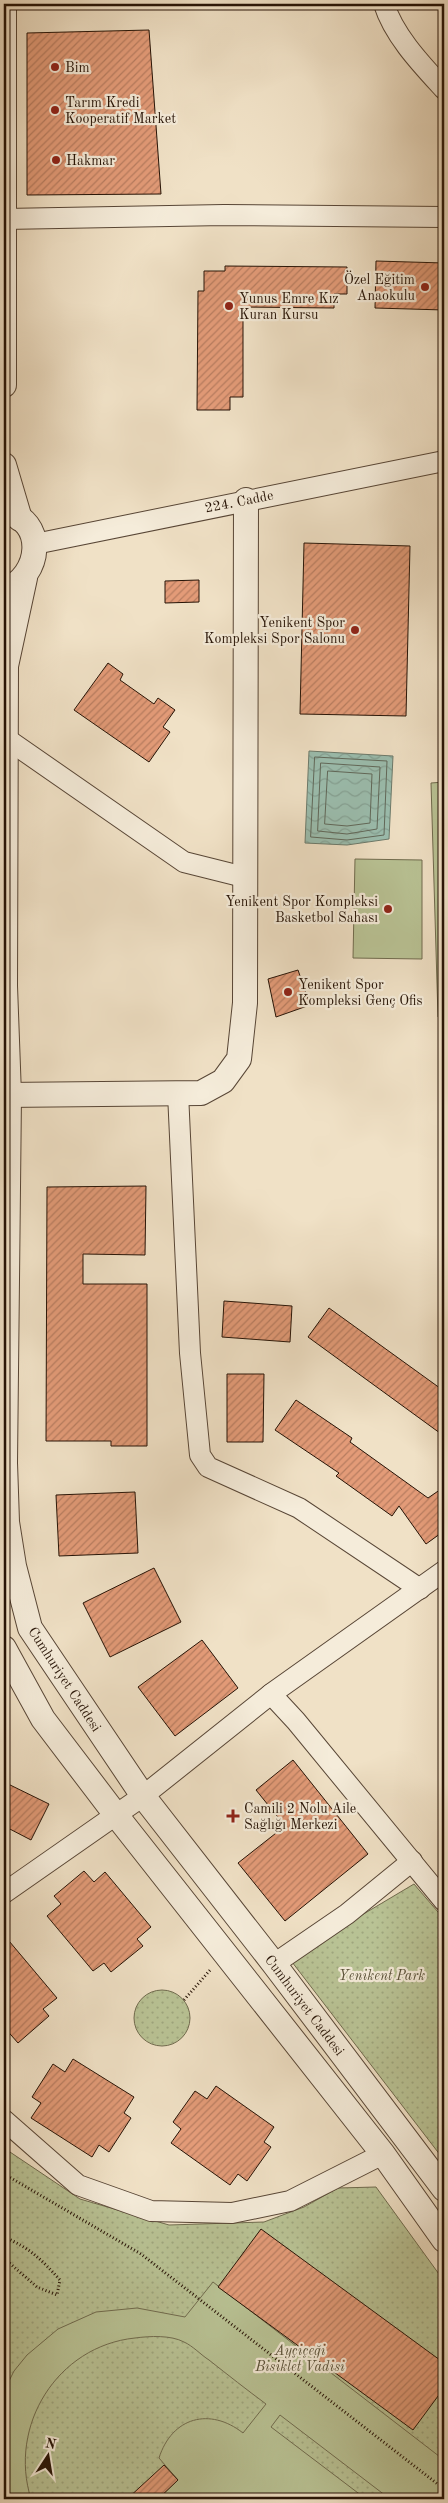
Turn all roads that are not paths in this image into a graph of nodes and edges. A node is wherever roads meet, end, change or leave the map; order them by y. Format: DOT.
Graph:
graph roads {
  1 [pos="384,4"];
  2 [pos="4,6"];
  3 [pos="5,72"];
  4 [pos="444,89"];
  5 [pos="444,217"];
  6 [pos="4,219"];
  7 [pos="4,385"];
  8 [pos="444,461"];
  9 [pos="4,465"];
  10 [pos="246,500"];
  11 [pos="12,516"];
  12 [pos="35,544"];
  13 [pos="25,578"];
  14 [pos="4,590"];
  15 [pos="4,737"];
  16 [pos="244,877"];
  17 [pos="178,1092"];
  18 [pos="6,1095"];
  19 [pos="444,1571"];
  20 [pos="420,1589"];
  21 [pos="4,1648"];
  22 [pos="271,1694"];
  23 [pos="143,1796"];
  24 [pos="116,1815"];
  25 [pos="412,1861"];
  26 [pos="4,1892"];
  27 [pos="444,1901"];
  28 [pos="274,1964"];
  29 [pos="4,2120"];
  30 [pos="383,2154"];
  31 [pos="444,2189"];
  32 [pos="444,2240"];
  1 -- 4 [label="street"];
  2 -- 3 [label="street"];
  3 -- 6 [label="street"];
  5 -- 6 [label="street"];
  6 -- 7 [label="street"];
  8 -- 10 [label="street, 224. Cadde"];
  9 -- 11 [label="street"];
  10 -- 12 [label="street, 224. Cadde"];
  10 -- 16 [label="street"];
  11 -- 12 [label="street"];
  12 -- 13 [label="street, Cumhuriyet Caddesi"];
  13 -- 14 [label="street"];
  13 -- 15 [label="street, Cumhuriyet Caddesi"];
  15 -- 16 [label="street"];
  15 -- 18 [label="street, Cumhuriyet Caddesi"];
  16 -- 17 [label="street"];
  17 -- 18 [label="street"];
  17 -- 20 [label="street"];
  18 -- 23 [label="street, Cumhuriyet Caddesi"];
  19 -- 20 [label="street"];
  20 -- 22 [label="street"];
  21 -- 24 [label="street"];
  22 -- 23 [label="street"];
  22 -- 25 [label="street"];
  23 -- 24 [label="street"];
  23 -- 28 [label="street, Cumhuriyet Caddesi"];
  24 -- 26 [label="street"];
  24 -- 30 [label="street"];
  25 -- 27 [label="street"];
  25 -- 28 [label="street"];
  28 -- 31 [label="street, Cumhuriyet Caddesi"];
  29 -- 30 [label="street"];
  30 -- 32 [label="street"];
}
